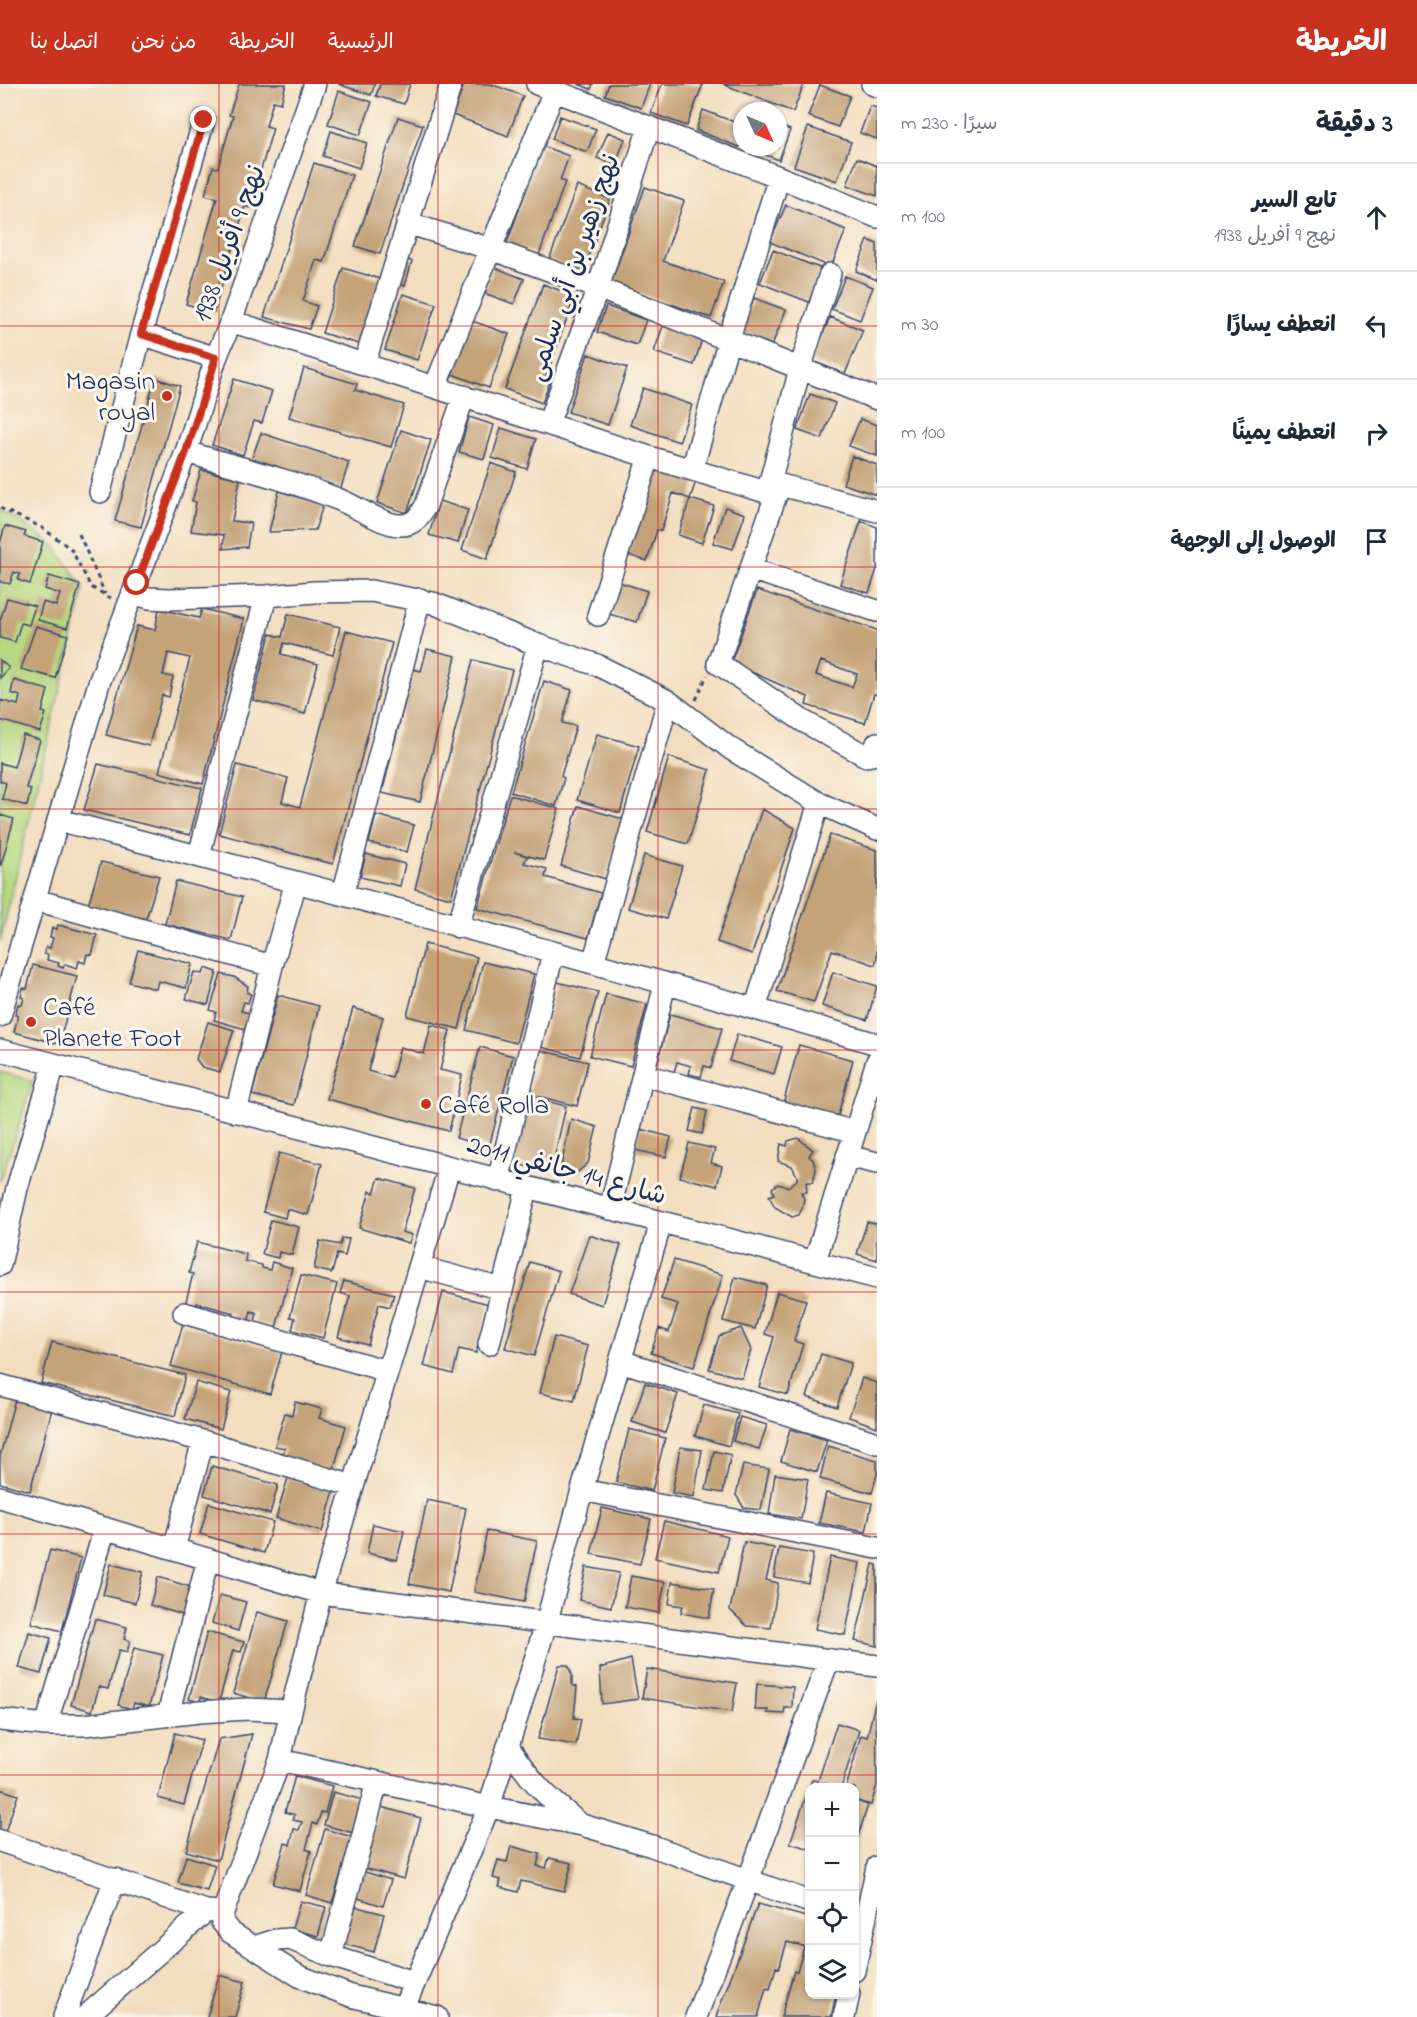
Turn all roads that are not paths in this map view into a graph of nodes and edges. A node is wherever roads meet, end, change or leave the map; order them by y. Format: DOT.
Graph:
graph roads {
  1 [pos="315,84"];
  2 [pos="451,84"];
  3 [pos="872,84"];
  4 [pos="877,86"];
  5 [pos="545,87"];
  6 [pos="204,120"];
  7 [pos="649,127"];
  8 [pos="779,177"];
  9 [pos="877,217"];
  10 [pos="407,223"];
  11 [pos="491,249"];
  12 [pos="830,274"];
  13 [pos="598,288"];
  14 [pos="231,321"];
  15 [pos="141,334"];
  16 [pos="729,339"];
  17 [pos="216,358"];
  18 [pos="364,364"];
  19 [pos="800,369"];
  20 [pos="435,387"];
  21 [pos="464,396"];
  22 [pos="877,399"];
  23 [pos="548,424"];
  24 [pos="186,452"];
  25 [pos="649,457"];
  26 [pos="692,470"];
  27 [pos="773,488"];
  28 [pos="100,492"];
  29 [pos="877,511"];
  30 [pos="752,569"];
  31 [pos="133,594"];
  32 [pos="266,596"];
  33 [pos="420,599"];
  34 [pos="877,610"];
  35 [pos="598,615"];
  36 [pos="538,645"];
  37 [pos="668,701"];
  38 [pos="877,743"];
  39 [pos="819,803"];
  40 [pos="58,820"];
  41 [pos="877,829"];
  42 [pos="199,856"];
  43 [pos="296,882"];
  44 [pos="343,894"];
  45 [pos="36,900"];
  46 [pos="458,927"];
  47 [pos="553,953"];
  48 [pos="593,963"];
  49 [pos="272,966"];
  50 [pos="666,984"];
  51 [pos="754,1009"];
  52 [pos="0,1016"];
  53 [pos="877,1044"];
  54 [pos="0,1050"];
  55 [pos="877,1061"];
  56 [pos="54,1065"];
  57 [pos="644,1076"];
  58 [pos="236,1112"];
  59 [pos="855,1132"];
  60 [pos="847,1156"];
  61 [pos="877,1163"];
  62 [pos="449,1168"];
  63 [pos="498,1181"];
  64 [pos="527,1188"];
  65 [pos="610,1209"];
  66 [pos="661,1223"];
  67 [pos="815,1261"];
  68 [pos="0,1265"];
  69 [pos="419,1267"];
  70 [pos="877,1278"];
  71 [pos="502,1289"];
  72 [pos="184,1313"];
  73 [pos="489,1344"];
  74 [pos="621,1361"];
  75 [pos="387,1371"];
  76 [pos="0,1385"];
  77 [pos="203,1441"];
  78 [pos="877,1443"];
  79 [pos="353,1486"];
  80 [pos="582,1490"];
  81 [pos="0,1497"];
  82 [pos="105,1528"];
  83 [pos="174,1548"];
  84 [pos="877,1548"];
  85 [pos="208,1559"];
  86 [pos="321,1593"];
  87 [pos="546,1624"];
  88 [pos="828,1661"];
  89 [pos="877,1666"];
  90 [pos="291,1711"];
  91 [pos="168,1714"];
  92 [pos="0,1720"];
  93 [pos="46,1725"];
  94 [pos="508,1746"];
  95 [pos="280,1760"];
  96 [pos="376,1782"];
  97 [pos="489,1807"];
  98 [pos="582,1825"];
  99 [pos="0,1841"];
  100 [pos="877,1867"];
  101 [pos="115,1879"];
  102 [pos="748,1881"];
  103 [pos="805,1900"];
  104 [pos="214,1911"];
  105 [pos="866,1921"];
  106 [pos="254,1947"];
  107 [pos="859,1953"];
  108 [pos="331,1956"];
  109 [pos="414,1982"];
  110 [pos="401,2013"];
  111 [pos="64,2017"];
  112 [pos="85,2017"];
  113 [pos="437,2017"];
  114 [pos="696,2017"];
  1 -- 14 [label="street, نهج 9 أفريل 1938"];
  2 -- 10 [label="street"];
  3 -- 4 [label="street"];
  5 -- 7 [label="street"];
  5 -- 11 [label="street"];
  6 -- 15 [label="street"];
  7 -- 8 [label="street"];
  7 -- 13 [label="street, نهج زهير بن أبي سلمى"];
  8 -- 9 [label="street"];
  8 -- 16 [label="street"];
  10 -- 11 [label="street"];
  10 -- 18 [label="street"];
  11 -- 13 [label="street"];
  11 -- 20 [label="street"];
  12 -- 19 [label="street"];
  13 -- 16 [label="street"];
  13 -- 23 [label="street, نهج زهير بن أبي سلمى"];
  14 -- 17 [label="street, نهج 9 أفريل 1938"];
  14 -- 18 [label="street"];
  15 -- 17 [label="street"];
  15 -- 28 [label="street"];
  16 -- 19 [label="street"];
  16 -- 26 [label="street"];
  17 -- 24 [label="street, نهج 9 أفريل 1938"];
  18 -- 20 [label="street"];
  19 -- 22 [label="street"];
  19 -- 27 [label="street"];
  20 -- 21 [label="street"];
  21 -- 23 [label="street"];
  21 -- 24 [label="street"];
  23 -- 25 [label="street"];
  24 -- 31 [label="street, نهج 9 أفريل 1938"];
  25 -- 26 [label="street"];
  25 -- 35 [label="street"];
  26 -- 27 [label="street"];
  27 -- 29 [label="street"];
  27 -- 30 [label="street"];
  30 -- 34 [label="street"];
  30 -- 38 [label="street"];
  31 -- 32 [label="street"];
  31 -- 40 [label="street, نهج 9 أفريل 1938"];
  32 -- 33 [label="street"];
  32 -- 42 [label="street"];
  33 -- 36 [label="street"];
  33 -- 44 [label="street"];
  36 -- 37 [label="street"];
  36 -- 46 [label="street"];
  37 -- 39 [label="street"];
  37 -- 48 [label="street"];
  39 -- 41 [label="street"];
  39 -- 51 [label="street"];
  40 -- 42 [label="street"];
  40 -- 45 [label="street, نهج 9 أفريل 1938"];
  42 -- 43 [label="street"];
  43 -- 44 [label="street"];
  43 -- 49 [label="street"];
  44 -- 46 [label="street"];
  45 -- 49 [label="street"];
  45 -- 52 [label="street, نهج 9 أفريل 1938"];
  46 -- 47 [label="street"];
  47 -- 48 [label="street"];
  47 -- 63 [label="street"];
  48 -- 50 [label="street"];
  49 -- 58 [label="street"];
  50 -- 51 [label="street"];
  50 -- 57 [label="street"];
  51 -- 53 [label="street"];
  54 -- 56 [label="street, شارع 14 جانفي 2011"];
  55 -- 59 [label="street"];
  56 -- 58 [label="street, شارع 14 جانفي 2011"];
  56 -- 68 [label="street"];
  57 -- 59 [label="street"];
  57 -- 65 [label="street"];
  58 -- 62 [label="street, شارع 14 جانفي 2011"];
  59 -- 60 [label="street"];
  60 -- 61 [label="street"];
  60 -- 67 [label="street"];
  62 -- 63 [label="street, شارع 14 جانفي 2011"];
  62 -- 69 [label="street"];
  63 -- 64 [label="street, شارع 14 جانفي 2011"];
  64 -- 65 [label="street, شارع 14 جانفي 2011"];
  64 -- 71 [label="street"];
  65 -- 66 [label="street, شارع 14 جانفي 2011"];
  66 -- 67 [label="street, شارع 14 جانفي 2011"];
  66 -- 74 [label="street"];
  67 -- 70 [label="street, شارع 14 جانفي 2011"];
  69 -- 71 [label="street"];
  69 -- 75 [label="street"];
  71 -- 73 [label="street"];
  72 -- 75 [label="street"];
  74 -- 78 [label="street"];
  74 -- 80 [label="street"];
  75 -- 79 [label="street"];
  76 -- 77 [label="street"];
  77 -- 79 [label="street"];
  77 -- 83 [label="street"];
  79 -- 86 [label="street"];
  80 -- 84 [label="street"];
  80 -- 87 [label="street"];
  81 -- 82 [label="street"];
  82 -- 83 [label="street"];
  82 -- 93 [label="street"];
  83 -- 85 [label="street"];
  85 -- 86 [label="street"];
  85 -- 91 [label="street"];
  86 -- 87 [label="street"];
  86 -- 90 [label="street"];
  87 -- 88 [label="street"];
  87 -- 94 [label="street"];
  88 -- 89 [label="street"];
  88 -- 102 [label="street"];
  90 -- 91 [label="street"];
  90 -- 95 [label="street"];
  91 -- 93 [label="street"];
  92 -- 93 [label="street"];
  94 -- 97 [label="street"];
  94 -- 98 [label="street"];
  95 -- 96 [label="street"];
  95 -- 104 [label="street"];
  96 -- 97 [label="street"];
  96 -- 108 [label="street"];
  97 -- 98 [label="street"];
  97 -- 109 [label="street"];
  98 -- 102 [label="street"];
  99 -- 101 [label="street"];
  100 -- 105 [label="street"];
  101 -- 104 [label="street"];
  101 -- 111 [label="street"];
  102 -- 103 [label="street"];
  102 -- 114 [label="street"];
  104 -- 106 [label="street"];
  104 -- 112 [label="street"];
  105 -- 107 [label="street"];
  106 -- 108 [label="street"];
  106 -- 110 [label="street"];
  108 -- 109 [label="street"];
  109 -- 110 [label="street"];
  110 -- 113 [label="street"];
}
